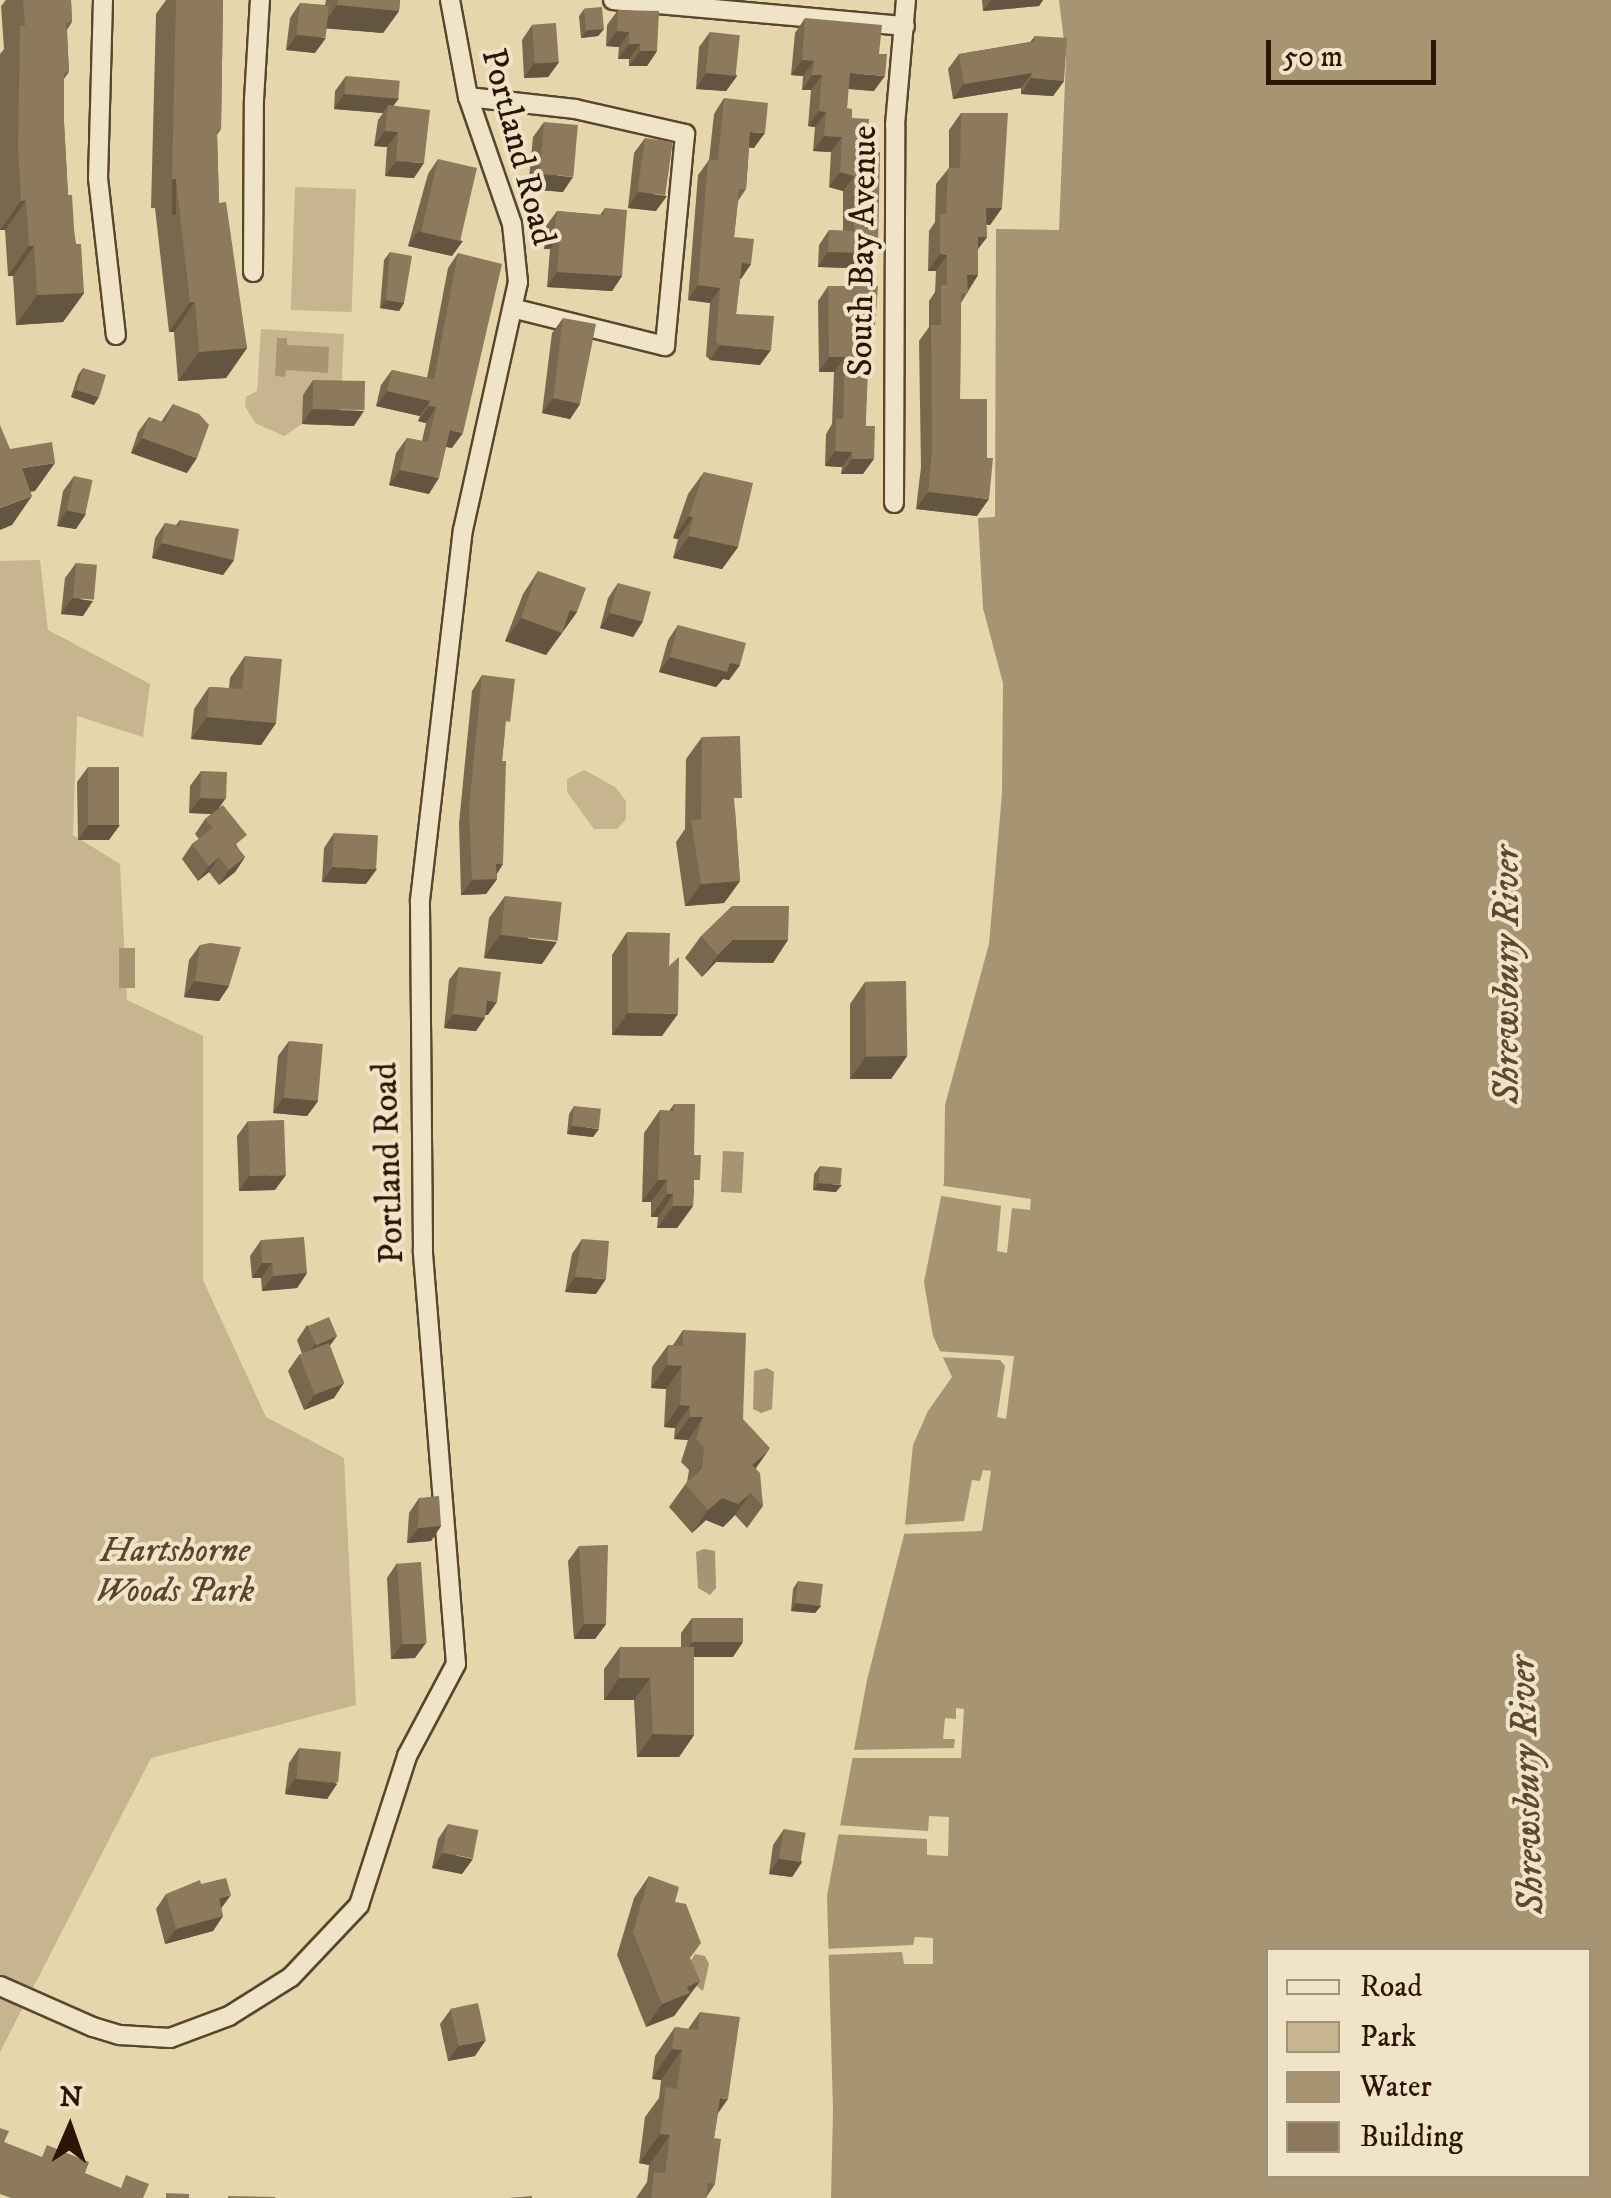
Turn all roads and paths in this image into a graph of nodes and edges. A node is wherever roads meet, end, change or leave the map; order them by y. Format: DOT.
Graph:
graph roads {
  1 [pos="104,0"];
  2 [pos="260,0"];
  3 [pos="450,0"];
  4 [pos="613,0"];
  5 [pos="906,0"];
  6 [pos="905,26"];
  7 [pos="468,98"];
  8 [pos="253,272"];
  9 [pos="515,309"];
  10 [pos="116,335"];
  11 [pos="894,503"];
  12 [pos="0,1986"];
  1 -- 10 [label="street"];
  2 -- 8 [label="street"];
  3 -- 7 [label="street, Portland Road"];
  4 -- 6 [label="street"];
  5 -- 6 [label="street, South Bay Avenue"];
  6 -- 11 [label="street, South Bay Avenue"];
  7 -- 9 [label="street, Portland Road"];
  7 -- 9 [label="street"];
  9 -- 12 [label="street, Portland Road"];
}
